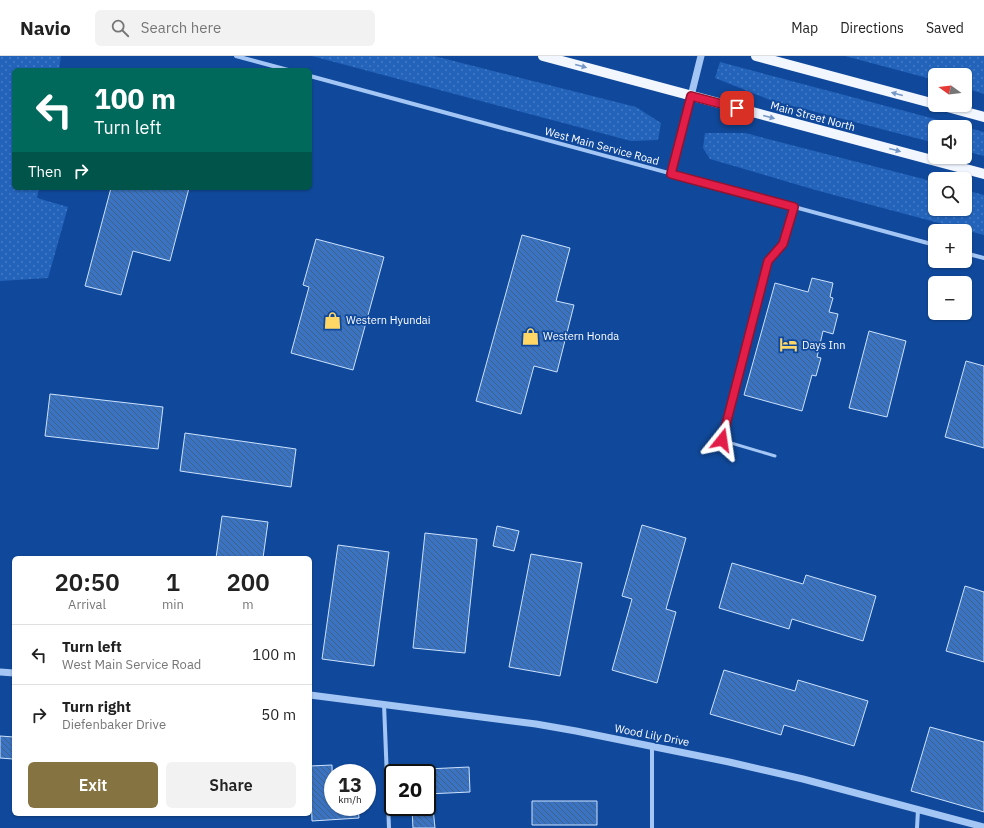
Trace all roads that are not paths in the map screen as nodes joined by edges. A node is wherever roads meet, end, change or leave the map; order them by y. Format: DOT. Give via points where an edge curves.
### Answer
graph roads {
  1 [pos="236,56"];
  2 [pos="543,56"];
  3 [pos="701,56"];
  4 [pos="756,56"];
  5 [pos="281,68"];
  6 [pos="312,77"];
  7 [pos="691,96"];
  8 [pos="928,102"];
  9 [pos="966,112"];
  10 [pos="984,117"];
  11 [pos="671,174"];
  12 [pos="984,174"];
  13 [pos="794,207"];
  14 [pos="928,243"];
  15 [pos="972,255"];
  16 [pos="984,258"];
  17 [pos="775,456"];
  18 [pos="0,672"];
  19 [pos="12,672"];
  20 [pos="312,695"];
  21 [pos="384,704"];
  22 [pos="652,747"];
  23 [pos="918,810"];
  24 [pos="984,827"];
  25 [pos="389,828"];
  26 [pos="652,828"];
  27 [pos="916,828"];
  1 -- 5 [label="street"];
  2 -- 7 [label="main road, Main Street North, one-way"];
  3 -- 7 [label="street"];
  8 -- 4 [label="main road, one-way"];
  6 -- 11 [label="street, West Main Service Road"];
  7 -- 11 [label="street"];
  7 -- 12 [label="main road, Main Street North, one-way"];
  9 -- 10 [label="main road"];
  11 -- 13 [label="street, West Main Service Road"];
  13 -- 14 [label="street, West Main Service Road"];
  13 -- 17 [label="lane" via="783,244 768,261 722,440"];
  15 -- 16 [label="street"];
  18 -- 19 [label="street"];
  20 -- 21 [label="street, Wood Lily Drive"];
  21 -- 22 [label="street, Wood Lily Drive" via="536,724"];
  21 -- 25 [label="street"];
  22 -- 23 [label="street, Wood Lily Drive" via="803,779"];
  22 -- 26 [label="street"];
  23 -- 24 [label="street, Wood Lily Drive"];
  23 -- 27 [label="street"];
}
